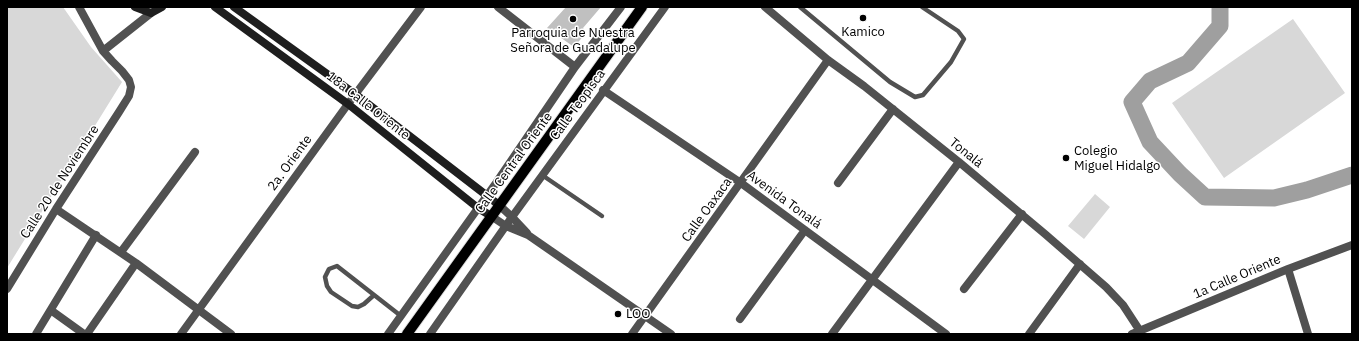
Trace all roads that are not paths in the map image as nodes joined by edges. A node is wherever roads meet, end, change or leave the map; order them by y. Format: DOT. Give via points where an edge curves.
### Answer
graph roads {
  1 [pos="79,7"];
  2 [pos="134,7"];
  3 [pos="162,7"];
  4 [pos="215,7"];
  5 [pos="234,7"];
  6 [pos="422,7"];
  7 [pos="498,7"];
  8 [pos="621,7"];
  9 [pos="642,7"];
  10 [pos="665,7"];
  11 [pos="765,7"];
  12 [pos="800,7"];
  13 [pos="922,7"];
  14 [pos="151,13"];
  15 [pos="103,51"];
  16 [pos="828,60"];
  17 [pos="575,67"];
  18 [pos="603,90"];
  19 [pos="355,94"];
  20 [pos="348,104"];
  21 [pos="893,109"];
  22 [pos="195,152"];
  23 [pos="959,162"];
  24 [pos="542,175"];
  25 [pos="741,183"];
  26 [pos="838,183"];
  27 [pos="487,196"];
  28 [pos="499,205"];
  29 [pos="478,208"];
  30 [pos="56,209"];
  31 [pos="1022,214"];
  32 [pos="491,216"];
  33 [pos="602,216"];
  34 [pos="512,217"];
  35 [pos="506,226"];
  36 [pos="805,230"];
  37 [pos="96,235"];
  38 [pos="528,235"];
  39 [pos="1352,245"];
  40 [pos="121,252"];
  41 [pos="136,263"];
  42 [pos="1080,264"];
  43 [pos="1288,269"];
  44 [pos="872,279"];
  45 [pos="7,288"];
  46 [pos="964,288"];
  47 [pos="374,294"];
  48 [pos="198,309"];
  49 [pos="52,310"];
  50 [pos="401,316"];
  51 [pos="645,316"];
  52 [pos="740,319"];
  53 [pos="934,331"];
  54 [pos="1136,332"];
  55 [pos="36,334"];
  56 [pos="86,334"];
  57 [pos="181,334"];
  58 [pos="231,334"];
  59 [pos="388,334"];
  60 [pos="407,334"];
  61 [pos="430,334"];
  62 [pos="632,334"];
  63 [pos="670,334"];
  64 [pos="832,334"];
  65 [pos="946,334"];
  66 [pos="1029,334"];
  67 [pos="1308,334"];
  1 -- 15 [label="street"];
  2 -- 14 [label="main road"];
  3 -- 14 [label="main road"];
  4 -- 20 [label="main road, 18a Calle Oriente"];
  5 -- 19 [label="main road, 18a Calle Oriente"];
  6 -- 19 [label="street, 2a. Oriente"];
  7 -- 17 [label="street"];
  8 -- 17 [label="street"];
  9 -- 28 [label="main road, Calle Central Oriente"];
  10 -- 18 [label="street, Calle Teopisca"];
  11 -- 16 [label="street, Tonalá"];
  12 -- 13 [label="lane" via="890,82 915,97 923,95 951,62 964,39 958,31"];
  14 -- 15 [label="street"];
  15 -- 30 [label="street, Calle 20 de Noviembre" via="129,80 129,96"];
  16 -- 21 [label="street, Tonalá"];
  16 -- 25 [label="street, Calle Oaxaca"];
  17 -- 27 [label="street"];
  18 -- 24 [label="street, Calle Teopisca"];
  18 -- 25 [label="street, Avenida Tonalá"];
  19 -- 20 [label="street, 2a. Oriente"];
  19 -- 27 [label="main road, 18a Calle Oriente"];
  20 -- 29 [label="main road, 18a Calle Oriente"];
  20 -- 48 [label="street, 2a. Oriente"];
  21 -- 23 [label="street, Tonalá"];
  21 -- 26 [label="street"];
  22 -- 40 [label="street"];
  23 -- 31 [label="street, Tonalá"];
  23 -- 44 [label="street"];
  24 -- 33 [label="lane"];
  24 -- 34 [label="street, Calle Teopisca"];
  25 -- 36 [label="street, Avenida Tonalá"];
  25 -- 51 [label="street, Calle Oaxaca"];
  27 -- 28 [label="main road, 18a Calle Oriente"];
  27 -- 29 [label="street"];
  28 -- 32 [label="main road, Calle Central Oriente"];
  28 -- 34 [label="street, 18a Calle Oriente"];
  29 -- 32 [label="main road, 18a Calle Oriente"];
  29 -- 50 [label="street"];
  30 -- 37 [label="street"];
  30 -- 45 [label="street, Calle 20 de Noviembre"];
  31 -- 42 [label="street, Tonalá"];
  31 -- 46 [label="street"];
  32 -- 35 [label="street, 18a Calle Oriente"];
  32 -- 60 [label="main road, Calle Central Oriente"];
  34 -- 35 [label="street, Calle Teopisca"];
  34 -- 38 [label="street, 18a Calle Oriente"];
  35 -- 38 [label="street, 18a Calle Oriente"];
  35 -- 61 [label="street, Calle Teopisca"];
  36 -- 44 [label="street, Avenida Tonalá"];
  36 -- 52 [label="street"];
  37 -- 40 [label="street"];
  37 -- 49 [label="street"];
  38 -- 51 [label="street"];
  39 -- 43 [label="street, 1a Calle Oriente"];
  40 -- 41 [label="street"];
  41 -- 48 [label="street"];
  41 -- 56 [label="street"];
  42 -- 54 [label="street, Tonalá" via="1123,305"];
  42 -- 66 [label="street"];
  43 -- 54 [label="street, 1a Calle Oriente"];
  43 -- 67 [label="street"];
  44 -- 53 [label="street, Avenida Tonalá"];
  44 -- 64 [label="street"];
  47 -- 47 [label="lane" via="337,266 333,266 325,277 332,292 352,306 364,304"];
  47 -- 50 [label="lane"];
  48 -- 57 [label="street, 2a. Oriente"];
  48 -- 58 [label="street"];
  49 -- 55 [label="street"];
  49 -- 56 [label="street"];
  50 -- 59 [label="street"];
  51 -- 62 [label="street, Calle Oaxaca"];
  51 -- 63 [label="street"];
  53 -- 65 [label="street, Avenida Tonalá"];
}
